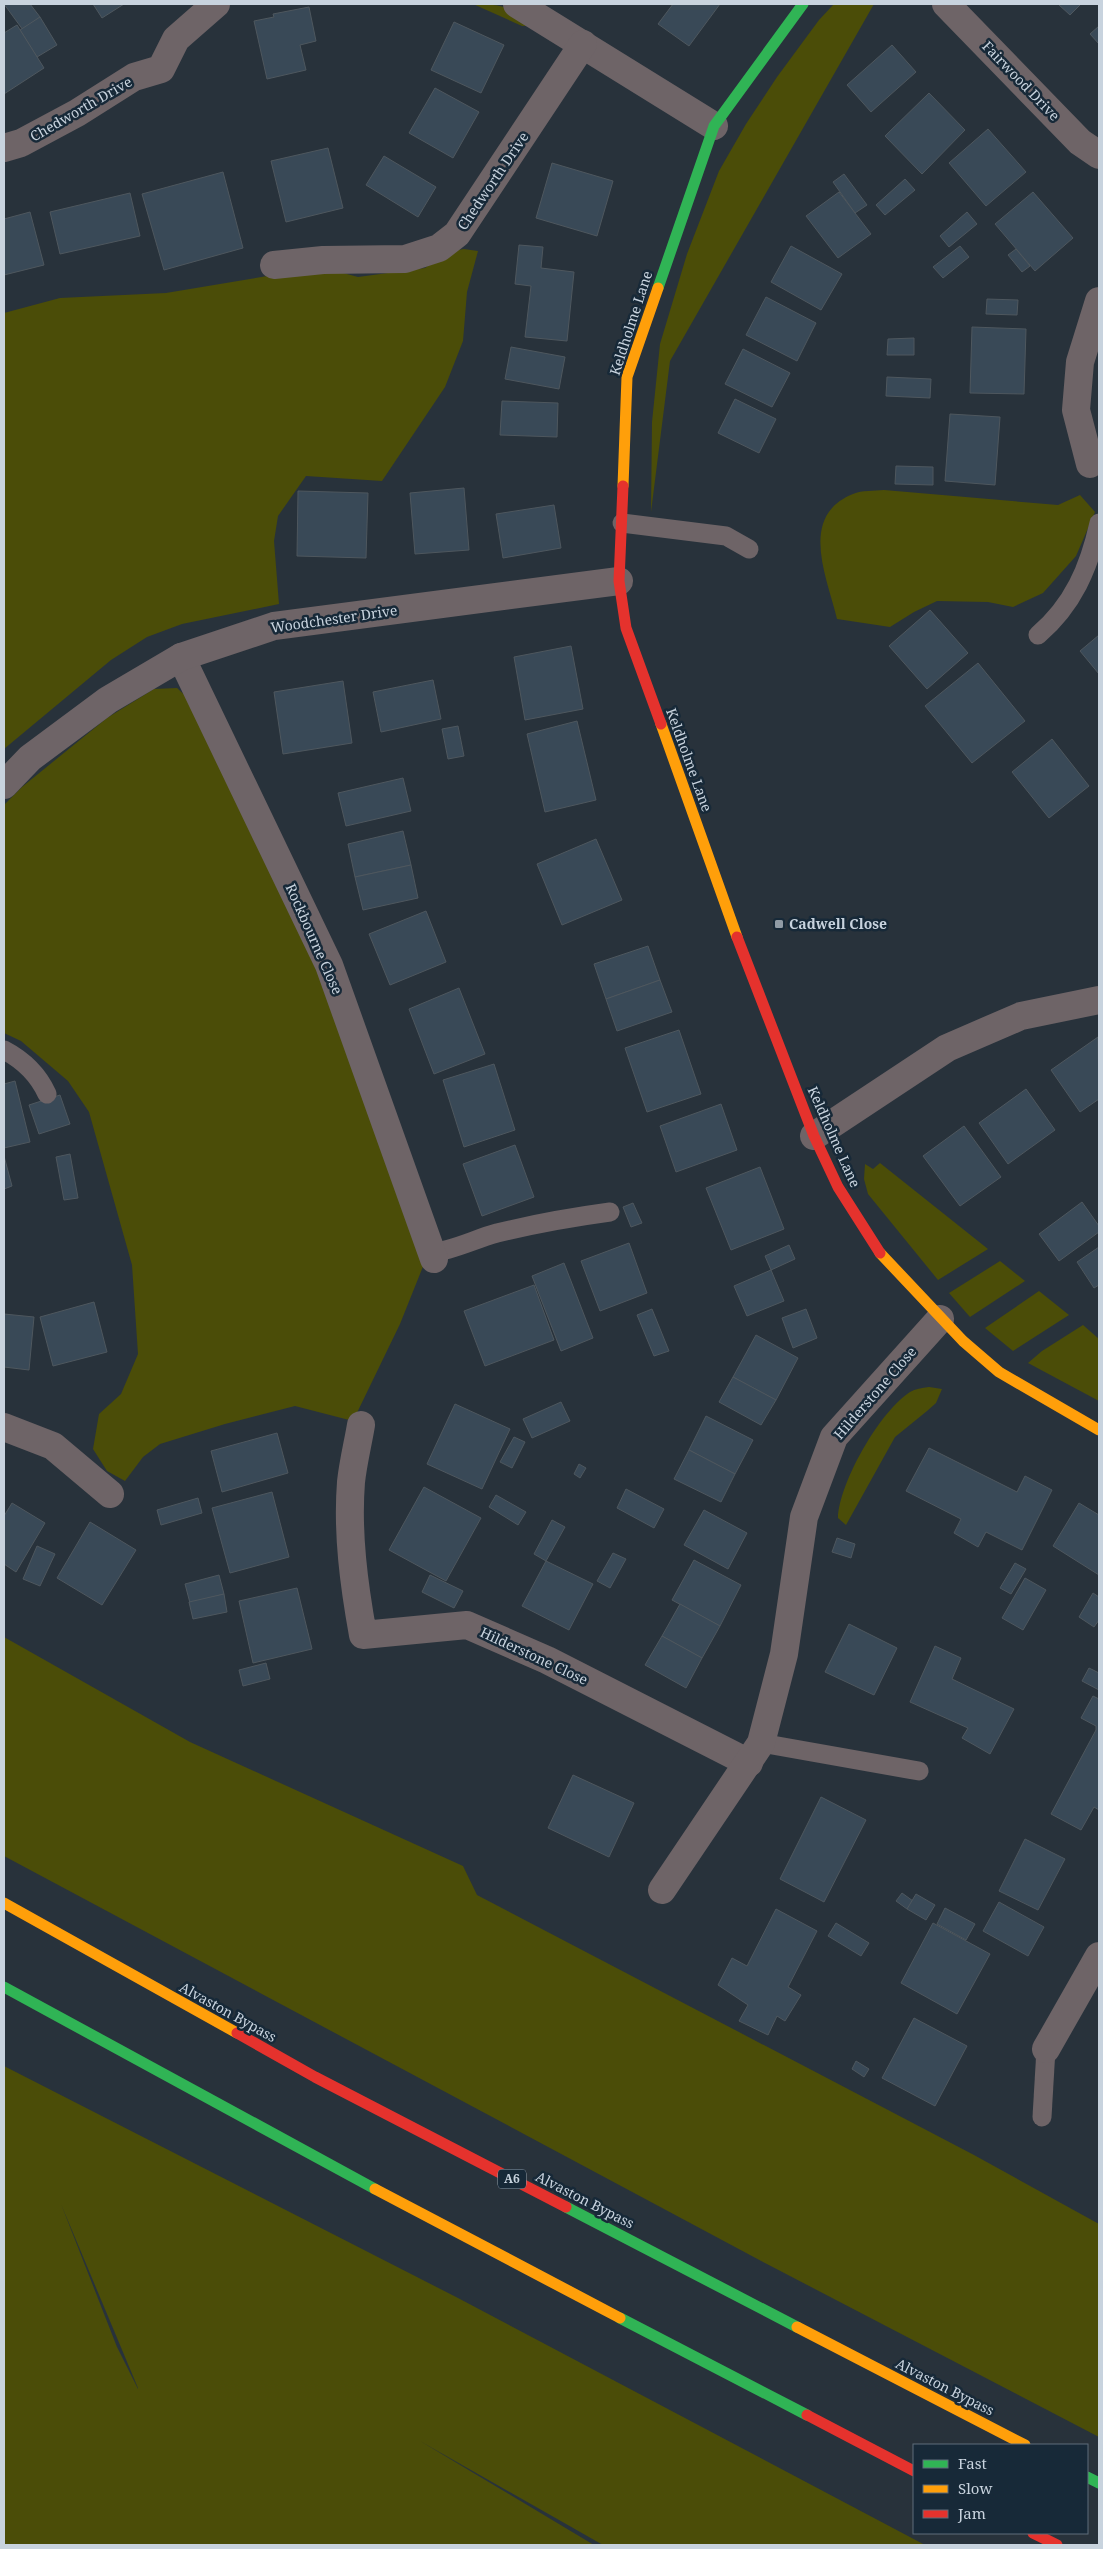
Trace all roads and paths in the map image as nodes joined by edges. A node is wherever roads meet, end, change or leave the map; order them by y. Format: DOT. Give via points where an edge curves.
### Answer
graph roads {
  1 [pos="216,4"];
  2 [pos="517,4"];
  3 [pos="803,4"];
  4 [pos="946,4"];
  5 [pos="584,44"];
  6 [pos="714,126"];
  7 [pos="4,148"];
  8 [pos="1099,155"];
  9 [pos="274,265"];
  10 [pos="1099,301"];
  11 [pos="1095,469"];
  12 [pos="622,523"];
  13 [pos="1099,523"];
  14 [pos="748,549"];
  15 [pos="619,581"];
  16 [pos="1038,635"];
  17 [pos="181,657"];
  18 [pos="4,785"];
  19 [pos="1099,1000"];
  20 [pos="4,1050"];
  21 [pos="47,1094"];
  22 [pos="814,1136"];
  23 [pos="610,1212"];
  24 [pos="433,1256"];
  25 [pos="940,1319"];
  26 [pos="361,1425"];
  27 [pos="4,1427"];
  28 [pos="1099,1430"];
  29 [pos="110,1494"];
  30 [pos="755,1753"];
  31 [pos="919,1771"];
  32 [pos="662,1890"];
  33 [pos="4,1903"];
  34 [pos="1099,1956"];
  35 [pos="4,1987"];
  36 [pos="1046,2049"];
  37 [pos="1042,2117"];
  38 [pos="1023,2444"];
  39 [pos="913,2470"];
  40 [pos="1088,2478"];
  41 [pos="1099,2484"];
  42 [pos="1035,2534"];
  43 [pos="1057,2545"];
  1 -- 7 [label="street, Chedworth Drive" via="176,39 161,69 134,77 77,113 22,143"];
  2 -- 5 [label="street"];
  3 -- 6 [label="main road, Keldholme Lane"];
  4 -- 8 [label="street, Fairwood Drive" via="1080,142"];
  5 -- 6 [label="street"];
  5 -- 9 [label="street, Chedworth Drive" via="457,234 439,248 405,260 323,260"];
  6 -- 12 [label="main road, Keldholme Lane" via="627,378"];
  10 -- 11 [label="street" via="1080,362 1076,410"];
  12 -- 14 [label="lane" via="726,536"];
  12 -- 15 [label="main road, Keldholme Lane"];
  13 -- 16 [label="lane" via="1092,555 1078,586 1057,619"];
  15 -- 17 [label="street, Woodchester Drive" via="274,626"];
  15 -- 22 [label="main road, Keldholme Lane" via="629,637 736,934"];
  17 -- 18 [label="street, Woodchester Drive" via="108,700 30,758"];
  17 -- 24 [label="street, Rockbourne Close" via="329,965"];
  19 -- 22 [label="street" via="1021,1016 947,1048"];
  20 -- 21 [label="lane" via="40,1078"];
  22 -- 25 [label="main road, Keldholme Lane" via="838,1187 885,1260"];
  23 -- 24 [label="lane" via="496,1233"];
  25 -- 28 [label="main road, Keldholme Lane" via="999,1372"];
  25 -- 30 [label="street, Hilderstone Close" via="834,1437 804,1517 784,1654"];
  26 -- 30 [label="street, Hilderstone Close" via="352,1481 351,1531 354,1586 363,1635 467,1626"];
  27 -- 29 [label="street" via="53,1446"];
  30 -- 31 [label="lane"];
  30 -- 32 [label="street, Hilderstone Close"];
  33 -- 38 [label="main road, Alvaston Bypass / A6" via="315,2077"];
  34 -- 36 [label="street"];
  35 -- 39 [label="main road" via="302,2152"];
  36 -- 37 [label="lane"];
  40 -- 41 [label="main road"];
  42 -- 43 [label="main road"];
}
